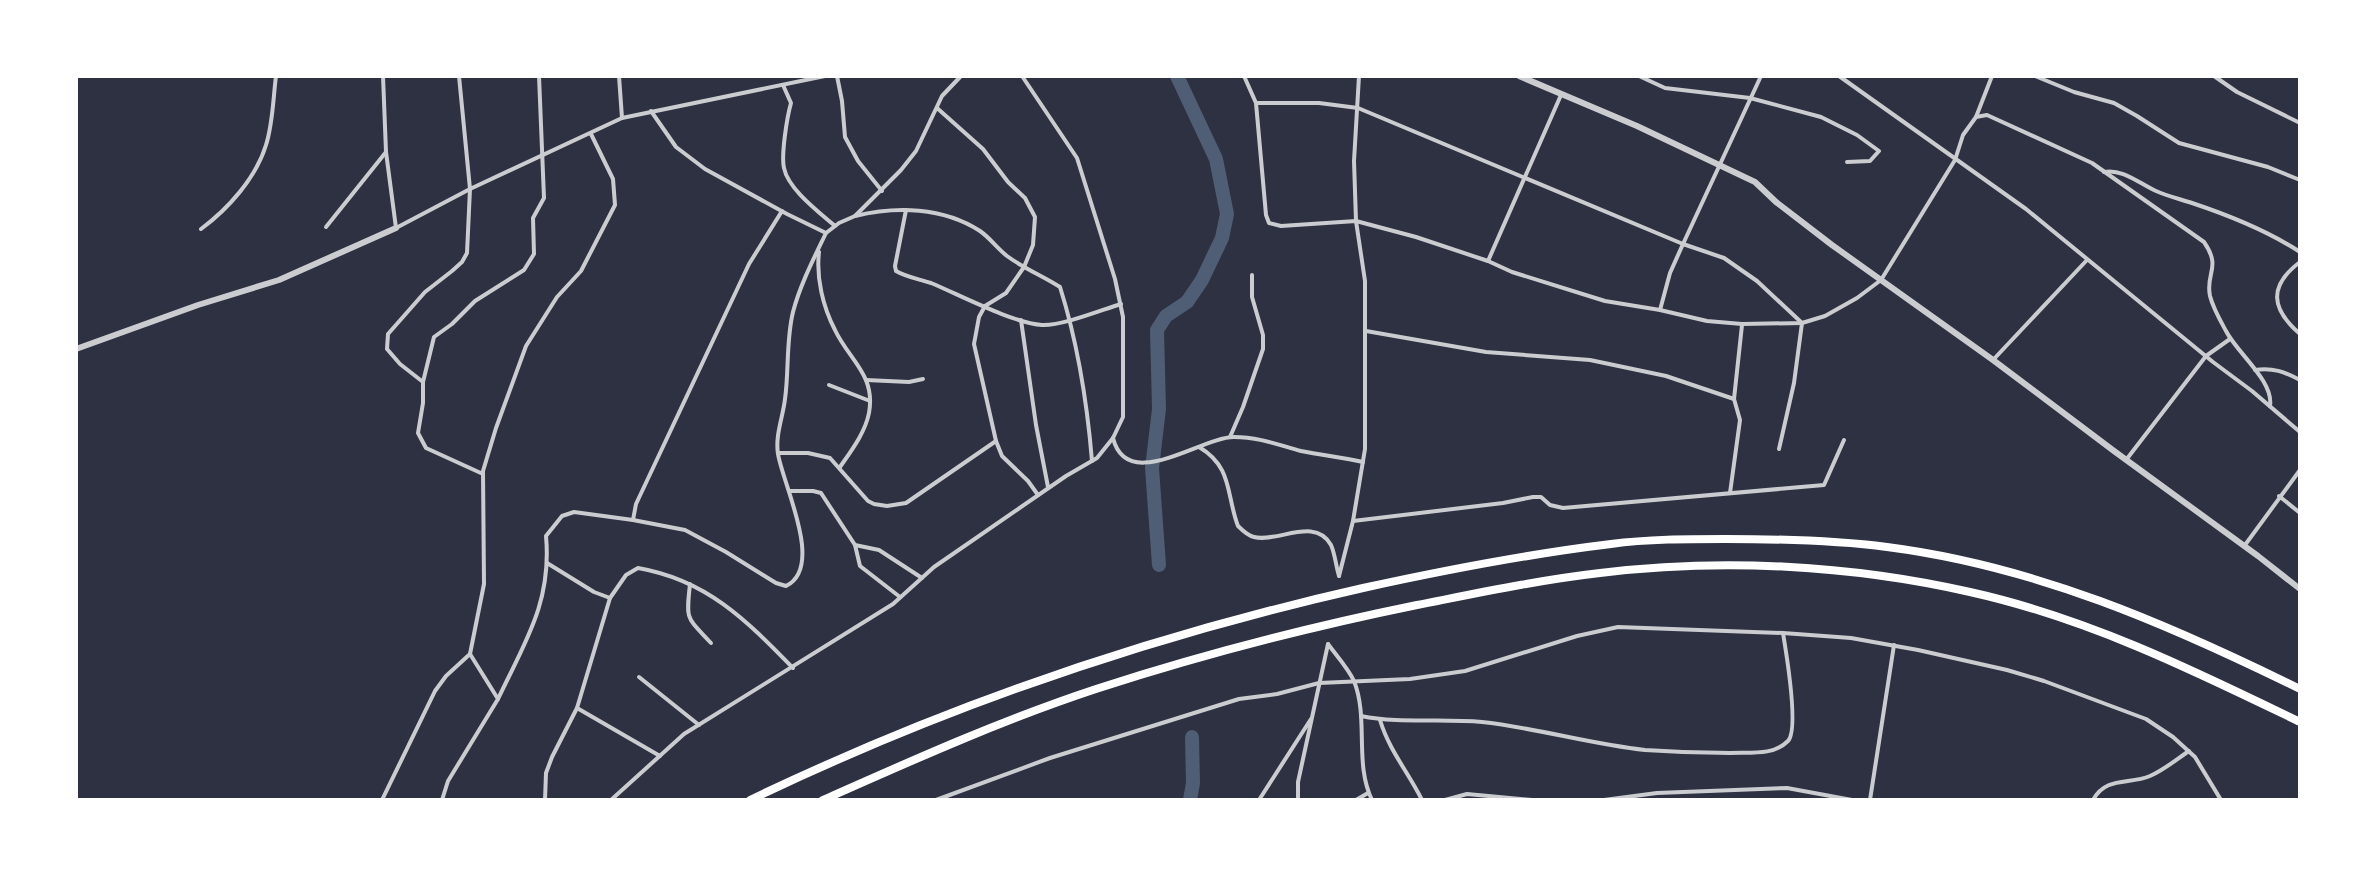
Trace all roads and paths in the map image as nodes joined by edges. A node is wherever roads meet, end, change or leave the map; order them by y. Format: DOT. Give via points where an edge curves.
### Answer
graph roads {
  1 [pos="276,76"];
  2 [pos="383,76"];
  3 [pos="459,76"];
  4 [pos="539,76"];
  5 [pos="619,76"];
  6 [pos="825,76"];
  7 [pos="837,76"];
  8 [pos="961,76"];
  9 [pos="1022,76"];
  10 [pos="1244,76"];
  11 [pos="1359,76"];
  12 [pos="1519,76"];
  13 [pos="1639,76"];
  14 [pos="1761,76"];
  15 [pos="1839,76"];
  16 [pos="1992,76"];
  17 [pos="2035,76"];
  18 [pos="2214,76"];
  19 [pos="783,85"];
  20 [pos="1561,95"];
  21 [pos="1750,98"];
  22 [pos="1256,103"];
  23 [pos="937,108"];
  24 [pos="1358,108"];
  25 [pos="651,111"];
  26 [pos="1976,117"];
  27 [pos="622,118"];
  28 [pos="2300,123"];
  29 [pos="591,134"];
  30 [pos="386,152"];
  31 [pos="543,156"];
  32 [pos="1955,160"];
  33 [pos="1847,162"];
  34 [pos="1719,163"];
  35 [pos="2104,172"];
  36 [pos="1523,177"];
  37 [pos="2300,180"];
  38 [pos="470,189"];
  39 [pos="882,191"];
  40 [pos="906,210"];
  41 [pos="782,211"];
  42 [pos="855,216"];
  43 [pos="1356,221"];
  44 [pos="835,226"];
  45 [pos="326,227"];
  46 [pos="396,228"];
  47 [pos="201,229"];
  48 [pos="826,233"];
  49 [pos="1683,244"];
  50 [pos="820,246"];
  51 [pos="2300,252"];
  52 [pos="2087,260"];
  53 [pos="1488,261"];
  54 [pos="2300,262"];
  55 [pos="1024,267"];
  56 [pos="1252,275"];
  57 [pos="1881,280"];
  58 [pos="1121,304"];
  59 [pos="985,306"];
  60 [pos="1660,310"];
  61 [pos="1070,319"];
  62 [pos="1021,320"];
  63 [pos="1802,323"];
  64 [pos="1742,324"];
  65 [pos="1366,331"];
  66 [pos="2300,334"];
  67 [pos="2230,339"];
  68 [pos="76,349"];
  69 [pos="2206,356"];
  70 [pos="1993,360"];
  71 [pos="2255,370"];
  72 [pos="923,379"];
  73 [pos="866,380"];
  74 [pos="2300,380"];
  75 [pos="423,382"];
  76 [pos="829,385"];
  77 [pos="1734,399"];
  78 [pos="870,401"];
  79 [pos="2270,406"];
  80 [pos="2300,432"];
  81 [pos="1230,437"];
  82 [pos="1113,438"];
  83 [pos="1844,440"];
  84 [pos="996,441"];
  85 [pos="1199,447"];
  86 [pos="1779,449"];
  87 [pos="778,453"];
  88 [pos="2126,460"];
  89 [pos="1092,461"];
  90 [pos="1364,462"];
  91 [pos="840,468"];
  92 [pos="2300,470"];
  93 [pos="483,474"];
  94 [pos="1048,488"];
  95 [pos="790,491"];
  96 [pos="1730,493"];
  97 [pos="1038,495"];
  98 [pos="2279,496"];
  99 [pos="2300,513"];
  100 [pos="633,520"];
  101 [pos="1353,521"];
  102 [pos="855,545"];
  103 [pos="2245,546"];
  104 [pos="547,563"];
  105 [pos="922,578"];
  106 [pos="690,584"];
  107 [pos="2300,589"];
  108 [pos="900,597"];
  109 [pos="610,598"];
  110 [pos="1783,633"];
  111 [pos="711,643"];
  112 [pos="1894,645"];
  113 [pos="470,654"];
  114 [pos="793,668"];
  115 [pos="639,677"];
  116 [pos="1354,680"];
  117 [pos="1319,683"];
  118 [pos="2300,689"];
  119 [pos="498,699"];
  120 [pos="577,708"];
  121 [pos="1361,716"];
  122 [pos="1312,717"];
  123 [pos="1380,720"];
  124 [pos="2300,722"];
  125 [pos="699,725"];
  126 [pos="2189,751"];
  127 [pos="660,756"];
  128 [pos="1809,792"];
  129 [pos="1368,793"];
  130 [pos="382,800"];
  131 [pos="442,800"];
  132 [pos="545,800"];
  133 [pos="611,800"];
  134 [pos="750,800"];
  135 [pos="823,800"];
  136 [pos="936,800"];
  137 [pos="1259,800"];
  138 [pos="1298,800"];
  139 [pos="1356,800"];
  140 [pos="1372,800"];
  141 [pos="1422,800"];
  142 [pos="1445,800"];
  143 [pos="1525,800"];
  144 [pos="1532,800"];
  145 [pos="1604,800"];
  146 [pos="1809,800"];
  147 [pos="1852,800"];
  148 [pos="1870,800"];
  149 [pos="2093,800"];
  150 [pos="2221,800"];
  1 -- 47 [label="street" via="265,148 242,189"];
  2 -- 30 [label="street"];
  3 -- 38 [label="street"];
  4 -- 31 [label="street"];
  5 -- 27 [label="street"];
  6 -- 19 [label="street"];
  7 -- 39 [label="street" via="845,137"];
  8 -- 23 [label="street"];
  9 -- 58 [label="street" via="1077,158"];
  10 -- 22 [label="street"];
  11 -- 24 [label="street"];
  12 -- 20 [label="street"];
  13 -- 21 [label="street" via="1665,88"];
  14 -- 21 [label="street"];
  15 -- 32 [label="street"];
  16 -- 26 [label="street"];
  17 -- 37 [label="street" via="2114,103 2179,143"];
  18 -- 28 [label="street"];
  19 -- 25 [label="street"];
  19 -- 44 [label="street" via="791,103 784,168 793,186"];
  20 -- 34 [label="street"];
  20 -- 36 [label="street"];
  21 -- 33 [label="street" via="1821,117 1879,151 1870,161"];
  21 -- 34 [label="street"];
  22 -- 24 [label="street"];
  22 -- 43 [label="street" via="1269,223"];
  23 -- 39 [label="street" via="916,151"];
  23 -- 55 [label="street" via="983,149 1025,198 1035,217 1035,232"];
  24 -- 36 [label="street"];
  24 -- 43 [label="street"];
  25 -- 27 [label="street"];
  25 -- 41 [label="street" via="676,147"];
  26 -- 32 [label="street"];
  26 -- 35 [label="street" via="2004,121"];
  27 -- 29 [label="street"];
  29 -- 31 [label="street"];
  29 -- 93 [label="street" via="613,179 615,205 581,271 526,346"];
  30 -- 45 [label="street"];
  30 -- 46 [label="street"];
  31 -- 38 [label="street"];
  31 -- 75 [label="street" via="544,198 533,218 534,254 524,270 475,301 434,337"];
  32 -- 52 [label="street"];
  32 -- 57 [label="street"];
  34 -- 49 [label="street"];
  34 -- 57 [label="street" via="1755,182"];
  35 -- 51 [label="street" via="2122,173 2157,192 2277,237"];
  35 -- 67 [label="street" via="2204,242 2213,259 2209,294"];
  36 -- 49 [label="street"];
  36 -- 53 [label="street"];
  38 -- 46 [label="street"];
  38 -- 75 [label="street" via="462,262 425,292 388,334 387,349"];
  39 -- 42 [label="street"];
  40 -- 42 [label="street"];
  40 -- 55 [label="street" via="965,222"];
  40 -- 59 [label="street" via="896,271"];
  41 -- 48 [label="street"];
  41 -- 100 [label="street" via="749,264"];
  42 -- 44 [label="street"];
  43 -- 53 [label="street"];
  43 -- 65 [label="street"];
  44 -- 48 [label="street"];
  46 -- 68 [label="street" via="279,280"];
  48 -- 50 [label="street"];
  49 -- 60 [label="street"];
  49 -- 63 [label="street" via="1724,258"];
  50 -- 73 [label="street" via="817,272 831,320"];
  50 -- 87 [label="street" via="792,314"];
  52 -- 69 [label="street"];
  52 -- 70 [label="street"];
  53 -- 60 [label="street" via="1605,301"];
  54 -- 66 [label="street" via="2279,283 2276,298 2287,323"];
  55 -- 59 [label="street" via="1006,293"];
  55 -- 61 [label="street" via="1060,287"];
  56 -- 81 [label="street" via="1263,349"];
  57 -- 63 [label="street" via="1825,316"];
  57 -- 70 [label="street"];
  58 -- 61 [label="street"];
  58 -- 82 [label="street" via="1123,417"];
  59 -- 62 [label="street"];
  59 -- 84 [label="street" via="974,344"];
  60 -- 64 [label="street"];
  61 -- 62 [label="street" via="1044,325"];
  61 -- 89 [label="street"];
  62 -- 94 [label="street"];
  63 -- 64 [label="street"];
  63 -- 86 [label="street"];
  64 -- 77 [label="street"];
  65 -- 77 [label="street" via="1486,352 1590,360 1666,376"];
  65 -- 90 [label="street"];
  67 -- 69 [label="street"];
  67 -- 71 [label="street"];
  69 -- 79 [label="street"];
  69 -- 88 [label="street"];
  70 -- 88 [label="street"];
  71 -- 74 [label="street" via="2273,369"];
  71 -- 79 [label="street"];
  72 -- 73 [label="street"];
  73 -- 78 [label="street"];
  75 -- 93 [label="street" via="418,433 426,448"];
  76 -- 78 [label="street"];
  77 -- 96 [label="street" via="1740,420"];
  78 -- 91 [label="street" via="860,438"];
  79 -- 80 [label="street"];
  81 -- 85 [label="street"];
  81 -- 90 [label="street"];
  82 -- 85 [label="street" via="1120,456 1142,462"];
  82 -- 89 [label="street"];
  83 -- 96 [label="street" via="1824,485"];
  84 -- 91 [label="street" via="906,503 868,501"];
  84 -- 97 [label="street" via="1002,456"];
  85 -- 101 [label="street" via="1222,468 1238,526 1254,537 1298,531 1323,536 1339,576"];
  87 -- 91 [label="street" via="830,458"];
  87 -- 95 [label="street"];
  88 -- 103 [label="street"];
  89 -- 94 [label="street"];
  90 -- 101 [label="street"];
  92 -- 98 [label="street"];
  93 -- 113 [label="street" via="484,584"];
  94 -- 97 [label="street"];
  95 -- 100 [label="street" via="804,556 800,572 786,586 685,530"];
  95 -- 102 [label="street" via="821,493"];
  96 -- 101 [label="street" via="1563,508 1533,497"];
  97 -- 105 [label="street"];
  98 -- 99 [label="street"];
  98 -- 103 [label="street"];
  100 -- 104 [label="street" via="574,512 562,516 546,536"];
  102 -- 105 [label="street" via="879,550"];
  102 -- 108 [label="street" via="860,566"];
  103 -- 107 [label="street"];
  104 -- 109 [label="street"];
  104 -- 119 [label="street" via="539,613"];
  105 -- 108 [label="street"];
  106 -- 109 [label="street" via="638,568"];
  106 -- 111 [label="street" via="689,619"];
  106 -- 114 [label="street" via="725,605"];
  108 -- 114 [label="street"];
  109 -- 120 [label="street"];
  110 -- 112 [label="street"];
  110 -- 116 [label="street" via="1618,627 1465,671"];
  110 -- 123 [label="street" via="1793,729 1775,750 1644,750 1484,722"];
  112 -- 126 [label="street" via="2007,670 2115,706 2146,719"];
  112 -- 148 [label="street"];
  113 -- 119 [label="street"];
  113 -- 130 [label="street" via="435,691"];
  114 -- 125 [label="street"];
  115 -- 125 [label="street"];
  116 -- 117 [label="street"];
  116 -- 117 [label="street" via="1328,644"];
  116 -- 121 [label="street"];
  117 -- 122 [label="street"];
  117 -- 136 [label="street" via="1239,699"];
  118 -- 134 [label="highway" via="2097,598 1959,561 1826,541 1613,543 1442,570 1293,604 1092,660 925,722"];
  119 -- 131 [label="street"];
  120 -- 127 [label="street"];
  120 -- 132 [label="street" via="546,773"];
  121 -- 123 [label="street"];
  121 -- 129 [label="street"];
  122 -- 137 [label="street"];
  122 -- 138 [label="street"];
  123 -- 141 [label="street" via="1391,750"];
  124 -- 135 [label="highway" via="2114,636 1970,592 1825,570 1675,568 1603,572 1454,598 1199,659 1020,717"];
  125 -- 127 [label="street"];
  126 -- 149 [label="street" via="2146,778 2099,789"];
  126 -- 150 [label="street"];
  127 -- 133 [label="street"];
  128 -- 145 [label="street" via="1730,789"];
  128 -- 146 [label="street"];
  128 -- 147 [label="street"];
  129 -- 139 [label="street"];
  129 -- 140 [label="street"];
  142 -- 143 [label="street" via="1467,794"];
  143 -- 144 [label="street"];
}
